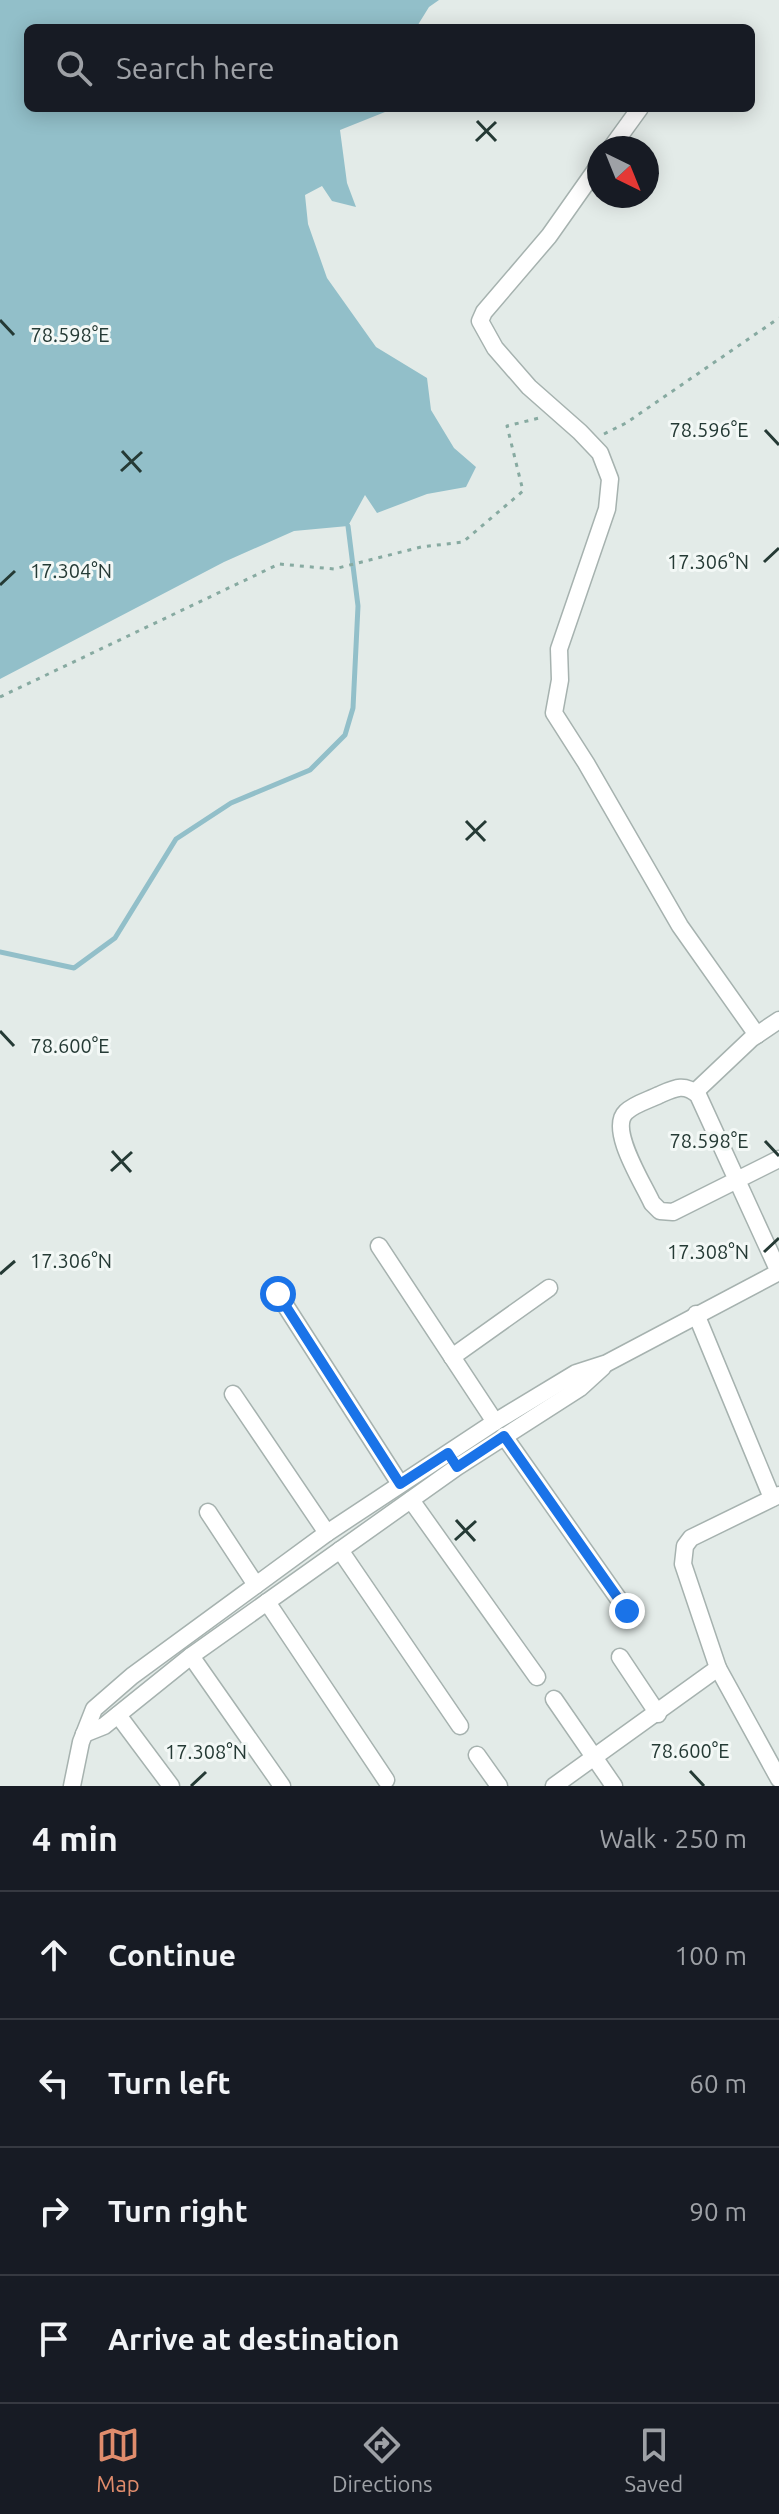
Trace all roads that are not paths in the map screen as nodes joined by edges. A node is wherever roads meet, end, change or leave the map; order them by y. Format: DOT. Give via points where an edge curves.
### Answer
graph roads {
  1 [pos="637,112"];
  2 [pos="620,136"];
  3 [pos="587,182"];
  4 [pos="779,1020"];
  5 [pos="757,1035"];
  6 [pos="695,1092"];
  7 [pos="779,1159"];
  8 [pos="737,1180"];
  9 [pos="379,1246"];
  10 [pos="779,1272"];
  11 [pos="549,1288"];
  12 [pos="278,1294"];
  13 [pos="696,1314"];
  14 [pos="452,1357"];
  15 [pos="233,1394"];
  16 [pos="500,1429"];
  17 [pos="452,1460"];
  18 [pos="400,1484"];
  19 [pos="776,1496"];
  20 [pos="411,1500"];
  21 [pos="208,1512"];
  22 [pos="327,1533"];
  23 [pos="340,1550"];
  24 [pos="289,1561"];
  25 [pos="301,1578"];
  26 [pos="256,1585"];
  27 [pos="267,1602"];
  28 [pos="627,1611"];
  29 [pos="191,1656"];
  30 [pos="620,1657"];
  31 [pos="718,1668"];
  32 [pos="142,1669"];
  33 [pos="537,1677"];
  34 [pos="156,1686"];
  35 [pos="554,1699"];
  36 [pos="658,1714"];
  37 [pos="118,1715"];
  38 [pos="460,1726"];
  39 [pos="84,1734"];
  40 [pos="477,1755"];
  41 [pos="594,1757"];
  42 [pos="779,1779"];
  43 [pos="386,1780"];
  44 [pos="72,1786"];
  45 [pos="171,1786"];
  46 [pos="282,1786"];
  47 [pos="499,1786"];
  48 [pos="554,1786"];
  49 [pos="614,1786"];
  1 -- 2 [label="street"];
  3 -- 5 [label="street" via="480,321 495,348 529,387 600,453 610,479 607,509 559,649 554,713 680,926"];
  4 -- 5 [label="street"];
  5 -- 6 [label="street"];
  6 -- 8 [label="street"];
  6 -- 8 [label="street" via="678,1087 627,1111 621,1119 619,1133 645,1189 660,1211 673,1212"];
  7 -- 8 [label="street"];
  8 -- 10 [label="street"];
  9 -- 14 [label="street"];
  10 -- 13 [label="street"];
  11 -- 14 [label="street"];
  12 -- 18 [label="street"];
  13 -- 16 [label="street" via="607,1363 580,1388"];
  13 -- 19 [label="street"];
  14 -- 16 [label="street"];
  15 -- 22 [label="street"];
  16 -- 17 [label="street"];
  16 -- 28 [label="street"];
  17 -- 18 [label="street"];
  17 -- 20 [label="street"];
  18 -- 22 [label="street"];
  19 -- 31 [label="street" via="691,1538 685,1546 683,1564"];
  20 -- 23 [label="street"];
  20 -- 33 [label="street"];
  21 -- 26 [label="street"];
  22 -- 24 [label="street"];
  23 -- 25 [label="street"];
  23 -- 38 [label="street"];
  24 -- 25 [label="street"];
  24 -- 26 [label="street"];
  25 -- 27 [label="street"];
  26 -- 32 [label="street"];
  27 -- 29 [label="street"];
  27 -- 43 [label="street"];
  29 -- 34 [label="street"];
  29 -- 46 [label="street"];
  30 -- 36 [label="street"];
  31 -- 36 [label="street"];
  31 -- 42 [label="street"];
  32 -- 34 [label="street"];
  32 -- 39 [label="street" via="94,1709"];
  34 -- 37 [label="street"];
  35 -- 41 [label="street"];
  36 -- 41 [label="street"];
  37 -- 39 [label="street"];
  37 -- 45 [label="street"];
  39 -- 44 [label="street"];
  40 -- 47 [label="street"];
  41 -- 48 [label="street"];
  41 -- 49 [label="street"];
}
